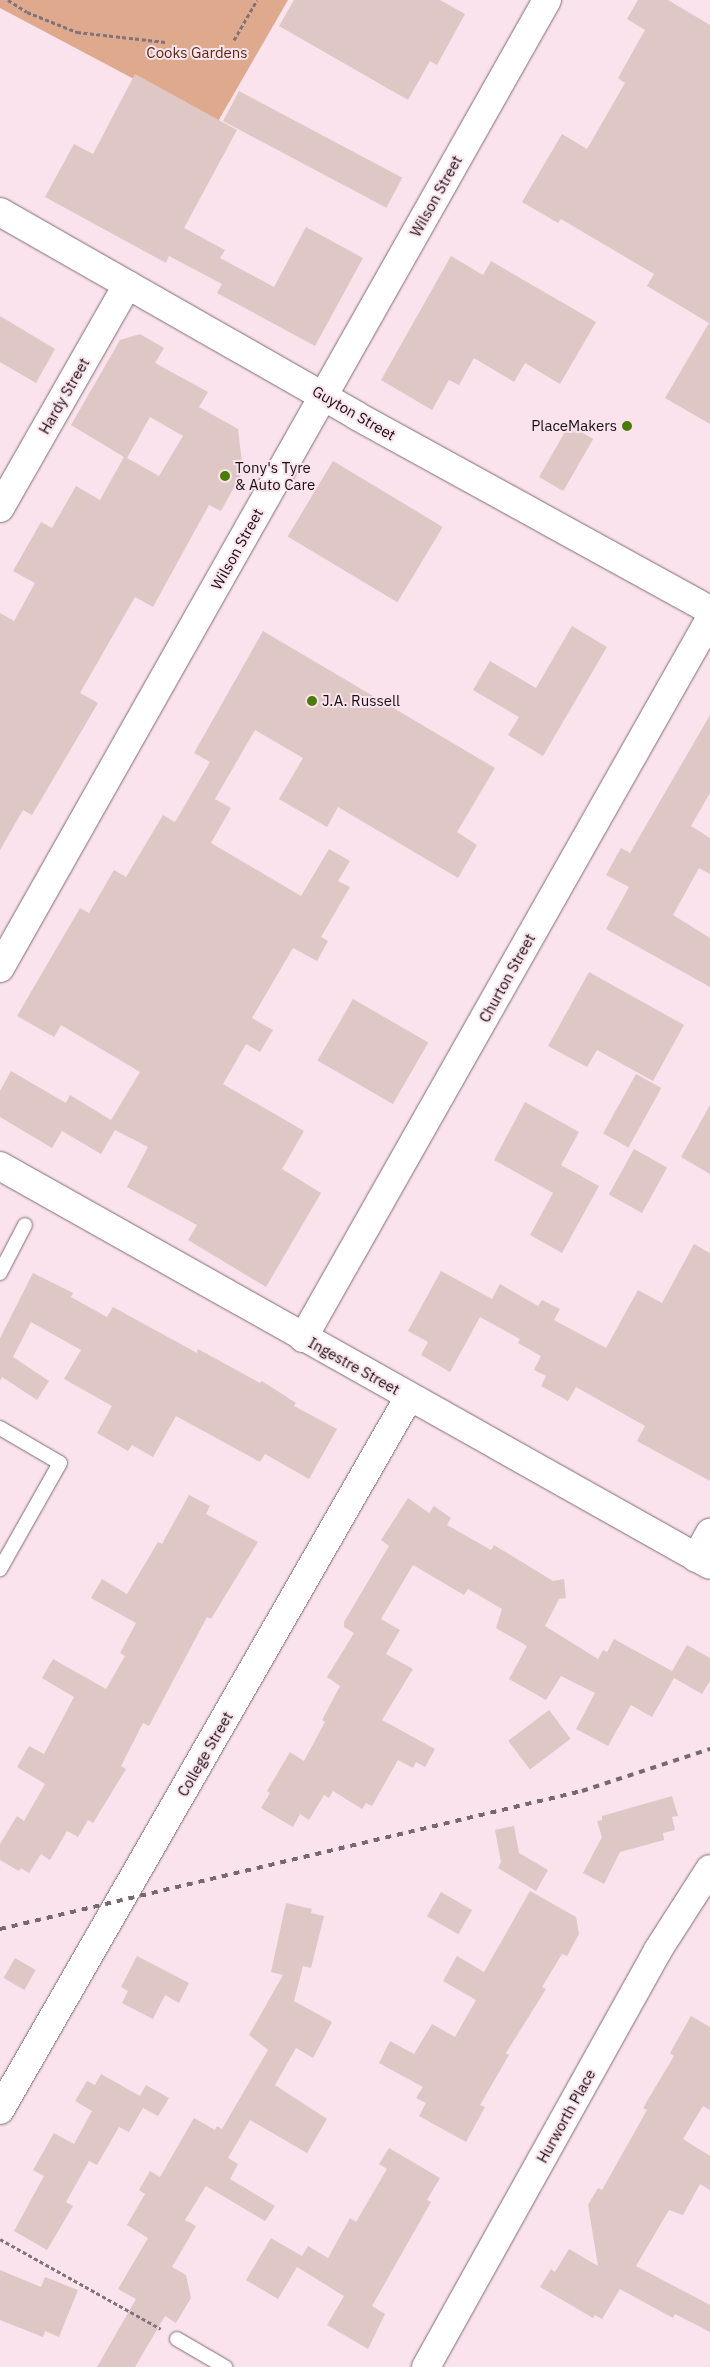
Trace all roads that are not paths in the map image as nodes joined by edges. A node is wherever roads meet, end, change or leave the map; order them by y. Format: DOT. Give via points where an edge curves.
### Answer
graph roads {
  1 [pos="547,0"];
  2 [pos="0,212"];
  3 [pos="127,285"];
  4 [pos="324,396"];
  5 [pos="0,508"];
  6 [pos="710,610"];
  7 [pos="710,619"];
  8 [pos="0,968"];
  9 [pos="0,1166"];
  10 [pos="26,1225"];
  11 [pos="2,1264"];
  12 [pos="303,1338"];
  13 [pos="409,1397"];
  14 [pos="0,1428"];
  15 [pos="710,1533"];
  16 [pos="703,1562"];
  17 [pos="0,1569"];
  18 [pos="710,1869"];
  19 [pos="0,2110"];
  20 [pos="177,2339"];
  21 [pos="225,2367"];
  22 [pos="426,2367"];
  1 -- 4 [label="street, Wilson Street"];
  2 -- 3 [label="street, Guyton Street"];
  3 -- 4 [label="street, Guyton Street"];
  3 -- 5 [label="street, Hardy Street"];
  4 -- 6 [label="street, Guyton Street"];
  4 -- 8 [label="street, Wilson Street"];
  7 -- 12 [label="street, Churton Street"];
  9 -- 12 [label="street, Ingestre Street"];
  10 -- 11 [label="lane"];
  12 -- 13 [label="street, Ingestre Street"];
  13 -- 16 [label="street, Ingestre Street"];
  13 -- 19 [label="street, College Street"];
  14 -- 17 [label="lane" via="60,1463"];
  15 -- 16 [label="street"];
  18 -- 22 [label="street, Hurworth Place" via="658,1950"];
  20 -- 21 [label="lane"];
}
